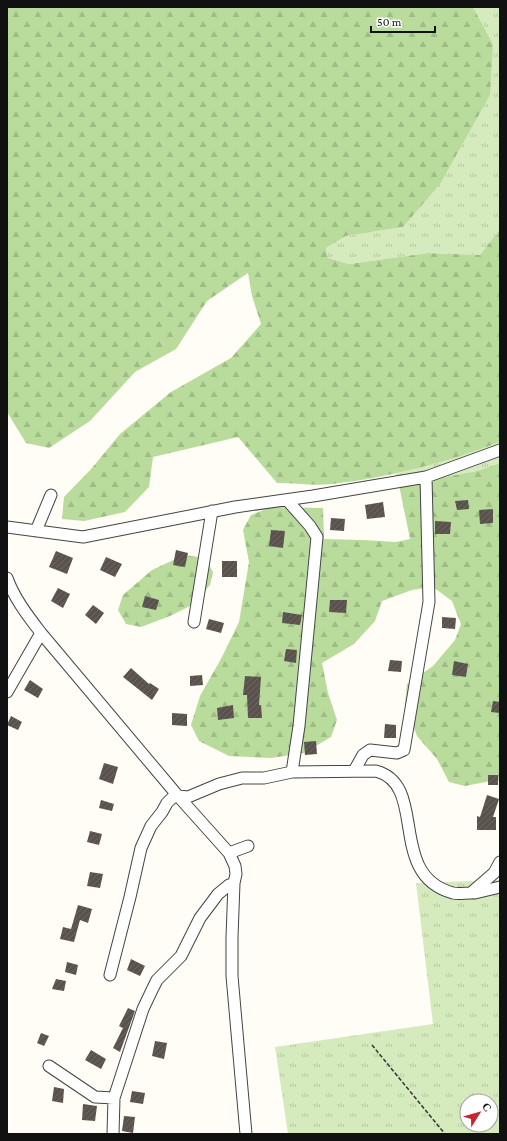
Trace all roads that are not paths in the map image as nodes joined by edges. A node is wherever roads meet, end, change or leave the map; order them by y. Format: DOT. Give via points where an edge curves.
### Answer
graph roads {
  1 [pos="500,450"];
  2 [pos="426,477"];
  3 [pos="51,495"];
  4 [pos="287,500"];
  5 [pos="212,512"];
  6 [pos="7,527"];
  7 [pos="36,531"];
  8 [pos="7,578"];
  9 [pos="194,622"];
  10 [pos="41,633"];
  11 [pos="7,692"];
  12 [pos="354,771"];
  13 [pos="292,772"];
  14 [pos="178,796"];
  15 [pos="248,846"];
  16 [pos="229,853"];
  17 [pos="500,862"];
  18 [pos="234,883"];
  19 [pos="500,887"];
  20 [pos="471,893"];
  21 [pos="110,975"];
  22 [pos="50,1066"];
  23 [pos="114,1098"];
  24 [pos="113,1134"];
  25 [pos="246,1134"];
  1 -- 2 [label="street"];
  2 -- 4 [label="street"];
  2 -- 12 [label="street" via="429,602 404,750 397,753 370,750"];
  3 -- 7 [label="street"];
  4 -- 5 [label="street"];
  4 -- 13 [label="street" via="317,537 299,726"];
  5 -- 7 [label="street" via="83,537"];
  5 -- 9 [label="street"];
  6 -- 7 [label="street"];
  8 -- 10 [label="street" via="11,589"];
  10 -- 11 [label="street"];
  10 -- 14 [label="street"];
  12 -- 13 [label="street"];
  12 -- 20 [label="street" via="383,772 400,790 415,858 426,879 454,893"];
  13 -- 14 [label="street" via="264,778 242,778 188,797"];
  14 -- 16 [label="street"];
  14 -- 21 [label="street" via="167,803 141,848"];
  15 -- 16 [label="street"];
  16 -- 18 [label="street" via="236,866"];
  17 -- 20 [label="street" via="494,873"];
  18 -- 23 [label="street" via="218,894 200,918 181,956 157,980 143,1009"];
  18 -- 25 [label="street" via="232,976"];
  19 -- 20 [label="street"];
  22 -- 23 [label="street" via="95,1097"];
  23 -- 24 [label="street"];
}
